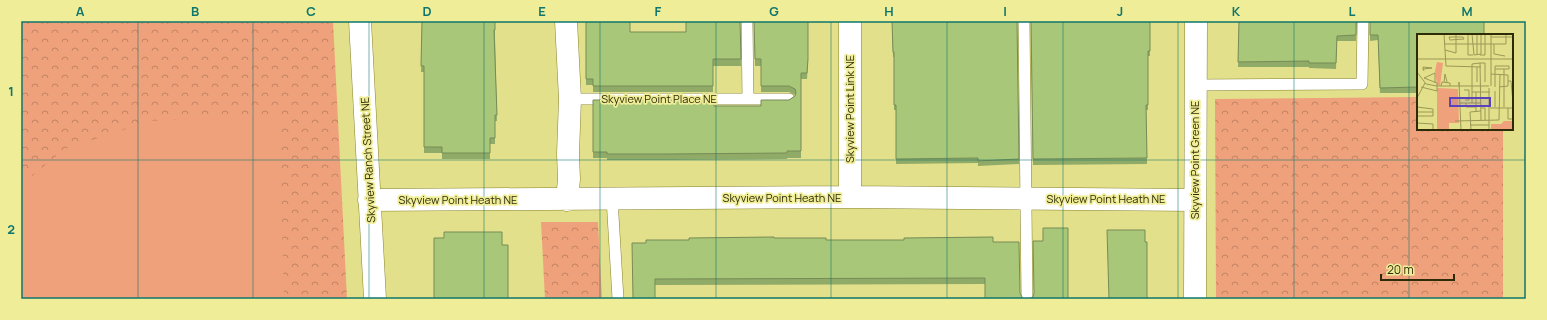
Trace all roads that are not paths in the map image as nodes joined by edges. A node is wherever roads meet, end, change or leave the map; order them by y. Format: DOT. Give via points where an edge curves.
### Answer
graph roads {
  1 [pos="360,21"];
  2 [pos="566,21"];
  3 [pos="747,21"];
  4 [pos="850,21"];
  5 [pos="1024,21"];
  6 [pos="1196,21"];
  7 [pos="1362,21"];
  8 [pos="1196,85"];
  9 [pos="570,99"];
  10 [pos="748,99"];
  11 [pos="789,99"];
  12 [pos="612,198"];
  13 [pos="850,198"];
  14 [pos="1027,199"];
  15 [pos="370,200"];
  16 [pos="567,200"];
  17 [pos="1195,200"];
  18 [pos="375,299"];
  19 [pos="618,299"];
  20 [pos="1027,299"];
  21 [pos="1195,299"];
  1 -- 15 [label="street, Skyview Ranch Street NE"];
  2 -- 9 [label="street"];
  3 -- 10 [label="lane"];
  4 -- 13 [label="street, Skyview Point Link NE"];
  5 -- 14 [label="lane"];
  6 -- 8 [label="street, Skyview Point Green NE"];
  7 -- 8 [label="lane" via="1362,84"];
  8 -- 17 [label="street, Skyview Point Green NE"];
  9 -- 10 [label="lane, Skyview Point Place NE"];
  9 -- 16 [label="street"];
  10 -- 11 [label="lane, Skyview Point Place NE"];
  12 -- 13 [label="street, Skyview Point Heath NE"];
  12 -- 16 [label="street, Skyview Point Heath NE"];
  12 -- 19 [label="lane"];
  13 -- 14 [label="street, Skyview Point Heath NE"];
  14 -- 17 [label="street, Skyview Point Heath NE"];
  14 -- 20 [label="lane"];
  15 -- 16 [label="street, Skyview Point Heath NE"];
  15 -- 18 [label="street, Skyview Ranch Street NE"];
  17 -- 21 [label="street, Skyview Point Green NE"];
}
